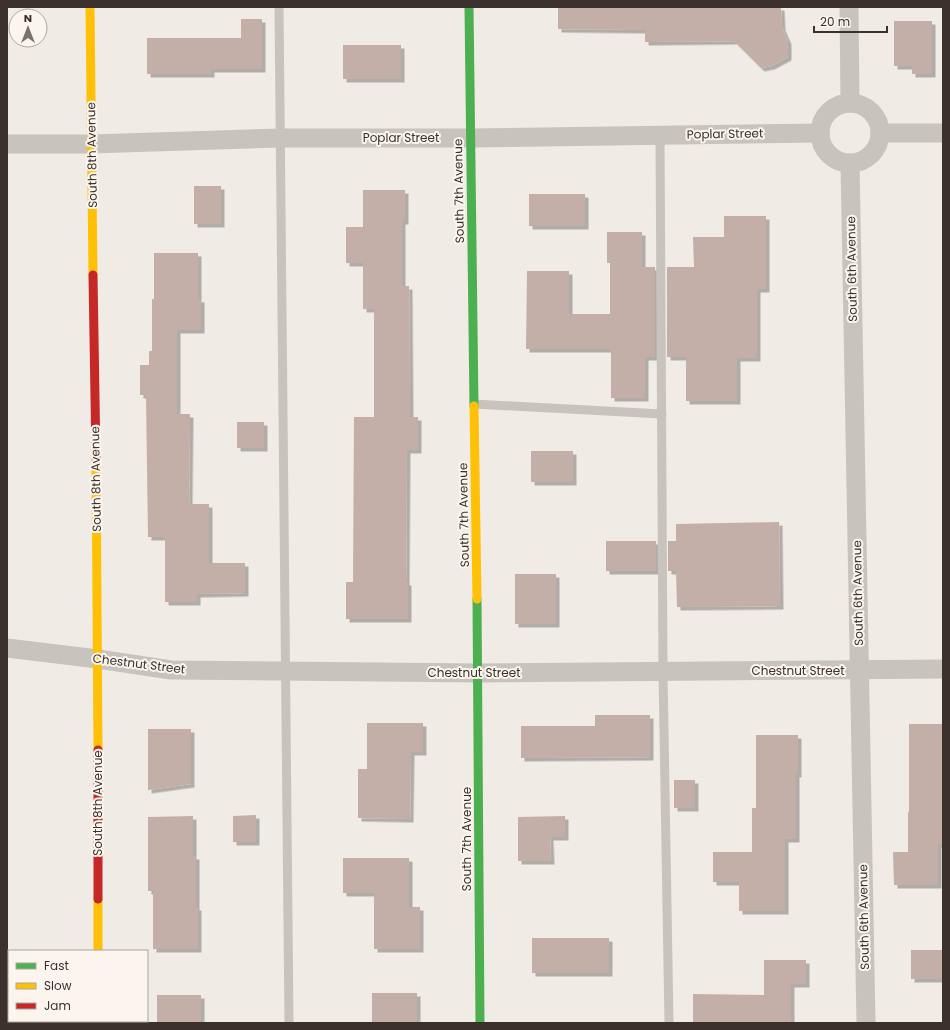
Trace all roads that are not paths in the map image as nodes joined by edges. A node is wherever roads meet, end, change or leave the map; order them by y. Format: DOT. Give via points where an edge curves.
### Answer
graph roads {
  1 [pos="90,7"];
  2 [pos="279,7"];
  3 [pos="469,7"];
  4 [pos="849,7"];
  5 [pos="850,103"];
  6 [pos="820,133"];
  7 [pos="880,133"];
  8 [pos="943,133"];
  9 [pos="660,135"];
  10 [pos="280,138"];
  11 [pos="470,138"];
  12 [pos="7,144"];
  13 [pos="92,144"];
  14 [pos="850,164"];
  15 [pos="474,404"];
  16 [pos="662,414"];
  17 [pos="7,648"];
  18 [pos="98,659"];
  19 [pos="943,669"];
  20 [pos="859,670"];
  21 [pos="285,671"];
  22 [pos="663,672"];
  23 [pos="478,673"];
  24 [pos="98,950"];
  25 [pos="288,1023"];
  26 [pos="480,1023"];
  27 [pos="669,1023"];
  28 [pos="866,1023"];
  1 -- 13 [label="street, South 8th Avenue"];
  2 -- 10 [label="lane"];
  3 -- 11 [label="street, South 7th Avenue"];
  4 -- 5 [label="street"];
  5 -- 6 [label="street" via="838,105 828,112 822,122"];
  5 -- 7 [label="street" via="862,105 872,112 878,121"];
  6 -- 9 [label="street, Poplar Street"];
  6 -- 14 [label="street" via="822,145 828,155"];
  7 -- 8 [label="street"];
  7 -- 14 [label="street" via="878,145 872,155"];
  9 -- 11 [label="street, Poplar Street"];
  9 -- 16 [label="lane"];
  10 -- 11 [label="street, Poplar Street"];
  10 -- 13 [label="street, Poplar Street"];
  10 -- 21 [label="lane"];
  11 -- 15 [label="street, South 7th Avenue"];
  12 -- 13 [label="street, Poplar Street"];
  13 -- 18 [label="street, South 8th Avenue"];
  14 -- 20 [label="street, South 6th Avenue"];
  15 -- 16 [label="lane"];
  15 -- 23 [label="street, South 7th Avenue"];
  16 -- 22 [label="lane"];
  17 -- 18 [label="street, Chestnut Street"];
  18 -- 21 [label="street, Chestnut Street" via="171,670"];
  18 -- 24 [label="street, South 8th Avenue"];
  19 -- 20 [label="street, Chestnut Street"];
  20 -- 22 [label="street, Chestnut Street"];
  20 -- 28 [label="street, South 6th Avenue"];
  21 -- 23 [label="street, Chestnut Street"];
  21 -- 25 [label="lane"];
  22 -- 23 [label="street, Chestnut Street"];
  22 -- 27 [label="lane"];
  23 -- 26 [label="street, South 7th Avenue"];
}
